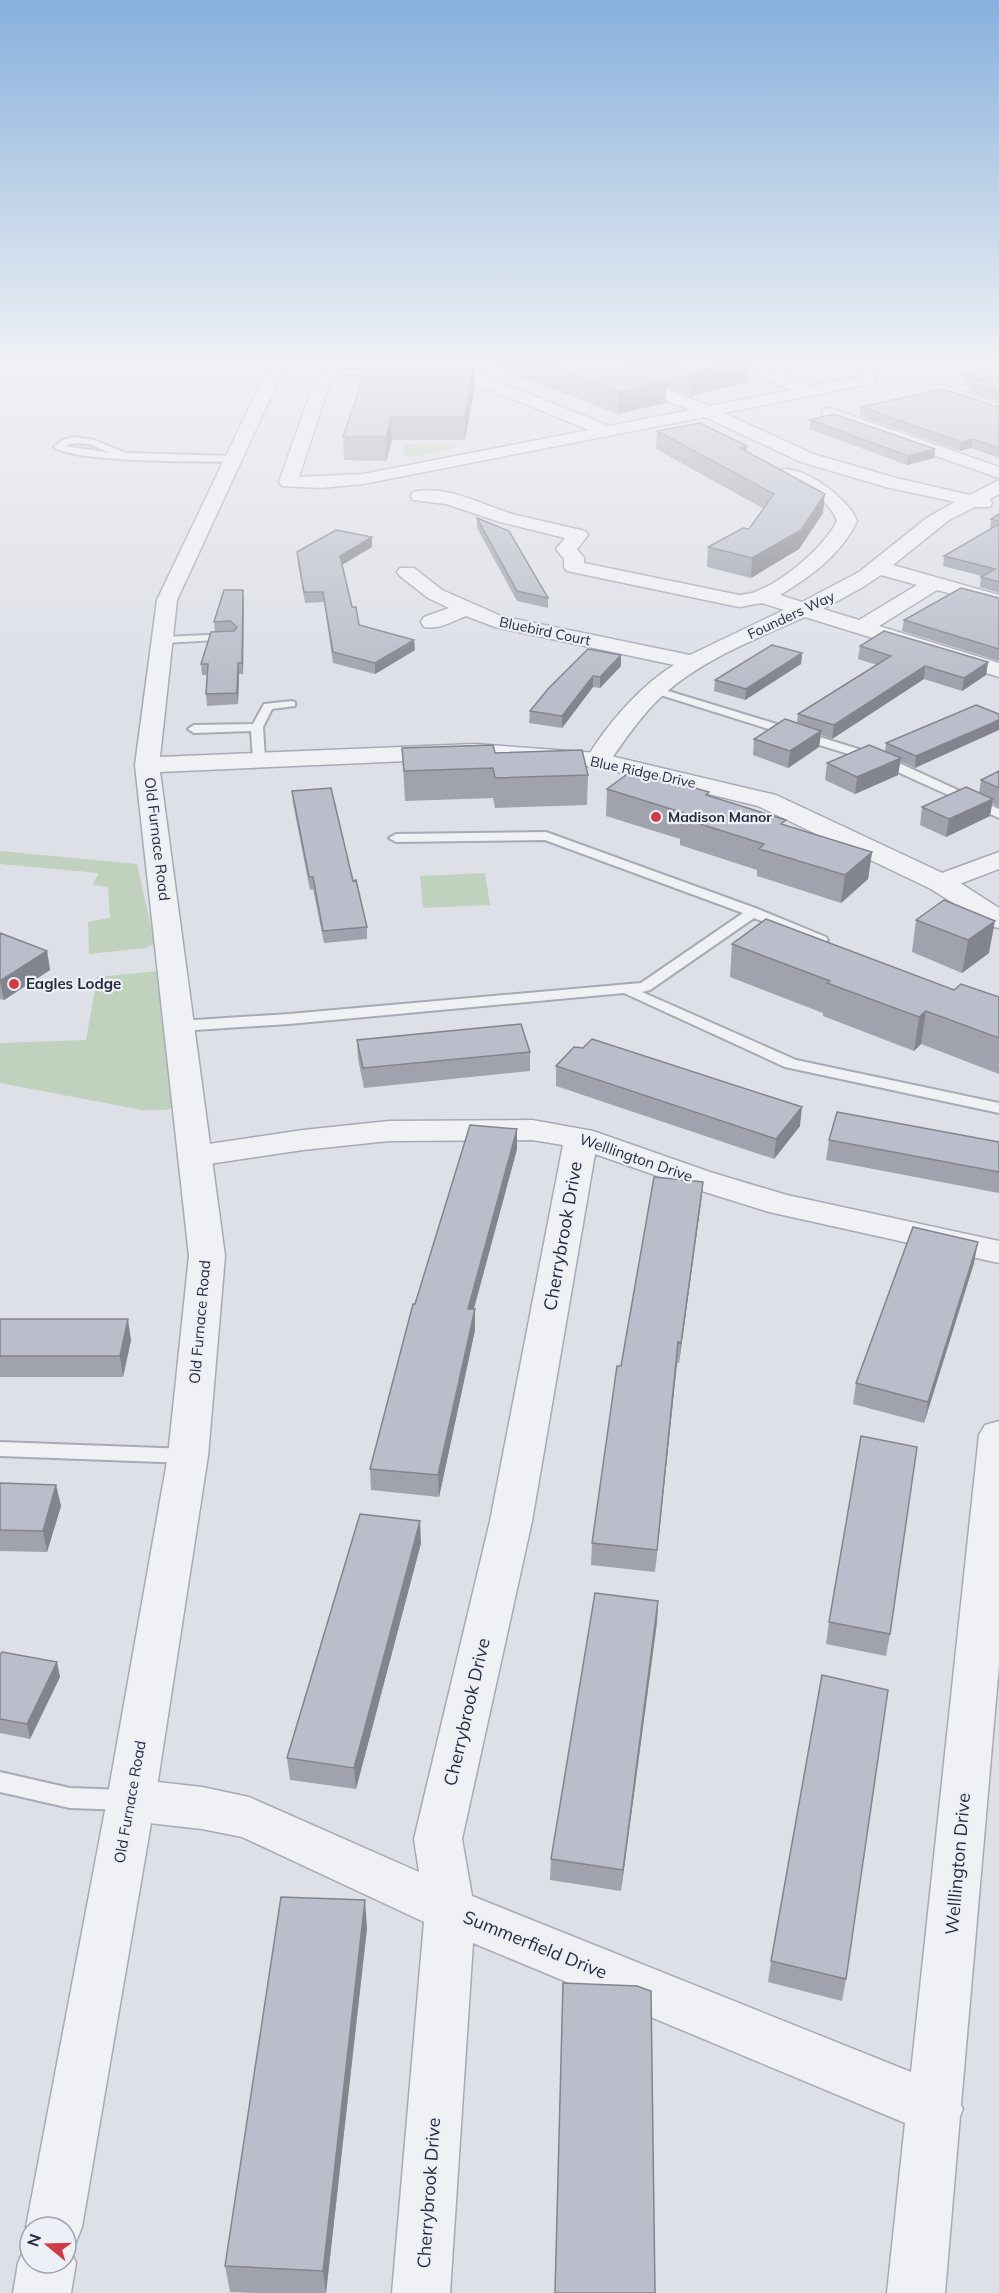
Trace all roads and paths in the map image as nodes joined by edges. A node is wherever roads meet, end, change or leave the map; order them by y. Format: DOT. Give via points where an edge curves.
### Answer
graph roads {
  1 [pos="227,469"];
  2 [pos="293,469"];
  3 [pos="414,469"];
  4 [pos="777,469"];
  5 [pos="844,469"];
  6 [pos="999,486"];
  7 [pos="420,496"];
  8 [pos="975,501"];
  9 [pos="999,507"];
  10 [pos="876,567"];
  11 [pos="408,572"];
  12 [pos="935,584"];
  13 [pos="763,597"];
  14 [pos="999,601"];
  15 [pos="467,609"];
  16 [pos="804,611"];
  17 [pos="432,622"];
  18 [pos="860,628"];
  19 [pos="231,637"];
  20 [pos="162,639"];
  21 [pos="693,662"];
  22 [pos="999,670"];
  23 [pos="655,690"];
  24 [pos="291,705"];
  25 [pos="257,727"];
  26 [pos="194,729"];
  27 [pos="259,759"];
  28 [pos="598,760"];
  29 [pos="147,765"];
  30 [pos="999,814"];
  31 [pos="396,838"];
  32 [pos="999,860"];
  33 [pos="941,883"];
  34 [pos="753,912"];
  35 [pos="999,920"];
  36 [pos="838,947"];
  37 [pos="628,988"];
  38 [pos="180,1026"];
  39 [pos="999,1107"];
  40 [pos="581,1138"];
  41 [pos="195,1156"];
  42 [pos="999,1252"];
  43 [pos="999,1435"];
  44 [pos="0,1449"];
  45 [pos="188,1456"];
  46 [pos="0,1782"];
  47 [pos="131,1800"];
  48 [pos="450,1910"];
  49 [pos="936,2109"];
  50 [pos="56,2215"];
  51 [pos="45,2275"];
  52 [pos="42,2293"];
  53 [pos="421,2293"];
  54 [pos="916,2293"];
  1 -- 20 [label="street, Old Furnace Road" via="167,600"];
  2 -- 3 [label="street" via="288,482 320,483"];
  4 -- 13 [label="street" via="825,495 847,521 842,533 823,553"];
  5 -- 8 [label="street"];
  6 -- 8 [label="street, Founders Way"];
  7 -- 13 [label="street" via="448,499 578,535 566,549 574,558 574,567 739,601"];
  8 -- 9 [label="street"];
  8 -- 10 [label="street, Founders Way" via="938,519"];
  10 -- 12 [label="street"];
  10 -- 16 [label="street, Founders Way" via="858,582"];
  11 -- 15 [label="street, Bluebird Court" via="435,594"];
  12 -- 14 [label="street"];
  12 -- 18 [label="street"];
  13 -- 16 [label="street"];
  15 -- 17 [label="street"];
  15 -- 21 [label="street, Bluebird Court" via="495,621"];
  16 -- 18 [label="street"];
  16 -- 21 [label="street, Founders Way"];
  18 -- 22 [label="street"];
  19 -- 20 [label="lane"];
  20 -- 29 [label="street, Old Furnace Road"];
  21 -- 23 [label="street, Founders Way"];
  23 -- 28 [label="street, Founders Way"];
  23 -- 30 [label="lane" via="884,761"];
  24 -- 25 [label="lane" via="267,706"];
  25 -- 26 [label="lane"];
  25 -- 27 [label="lane"];
  27 -- 28 [label="street, Blue Ridge Drive" via="475,752"];
  27 -- 29 [label="street, Blue Ridge Drive"];
  28 -- 33 [label="street, Blue Ridge Drive" via="767,800"];
  29 -- 38 [label="street, Old Furnace Road"];
  31 -- 34 [label="lane" via="546,836"];
  32 -- 33 [label="street"];
  33 -- 35 [label="street, Blue Ridge Drive"];
  34 -- 36 [label="lane"];
  34 -- 37 [label="lane" via="645,987"];
  37 -- 38 [label="lane"];
  37 -- 39 [label="lane" via="791,1064"];
  38 -- 41 [label="street, Old Furnace Road"];
  40 -- 41 [label="street, Welllington Drive" via="532,1130 389,1131"];
  40 -- 42 [label="street, Welllington Drive" via="781,1203"];
  40 -- 48 [label="street, Cherrybrook Drive" via="511,1521 438,1839"];
  41 -- 45 [label="street, Old Furnace Road" via="207,1256"];
  43 -- 49 [label="street, Welllington Drive"];
  44 -- 45 [label="lane"];
  45 -- 47 [label="street, Old Furnace Road"];
  46 -- 47 [label="lane" via="70,1798"];
  47 -- 48 [label="street, Summerfield Drive" via="249,1818"];
  47 -- 50 [label="street, Old Furnace Road"];
  48 -- 49 [label="street, Summerfield Drive"];
  48 -- 53 [label="street, Cherrybrook Drive"];
  49 -- 54 [label="street, Welllington Drive"];
  51 -- 52 [label="street"];
}
